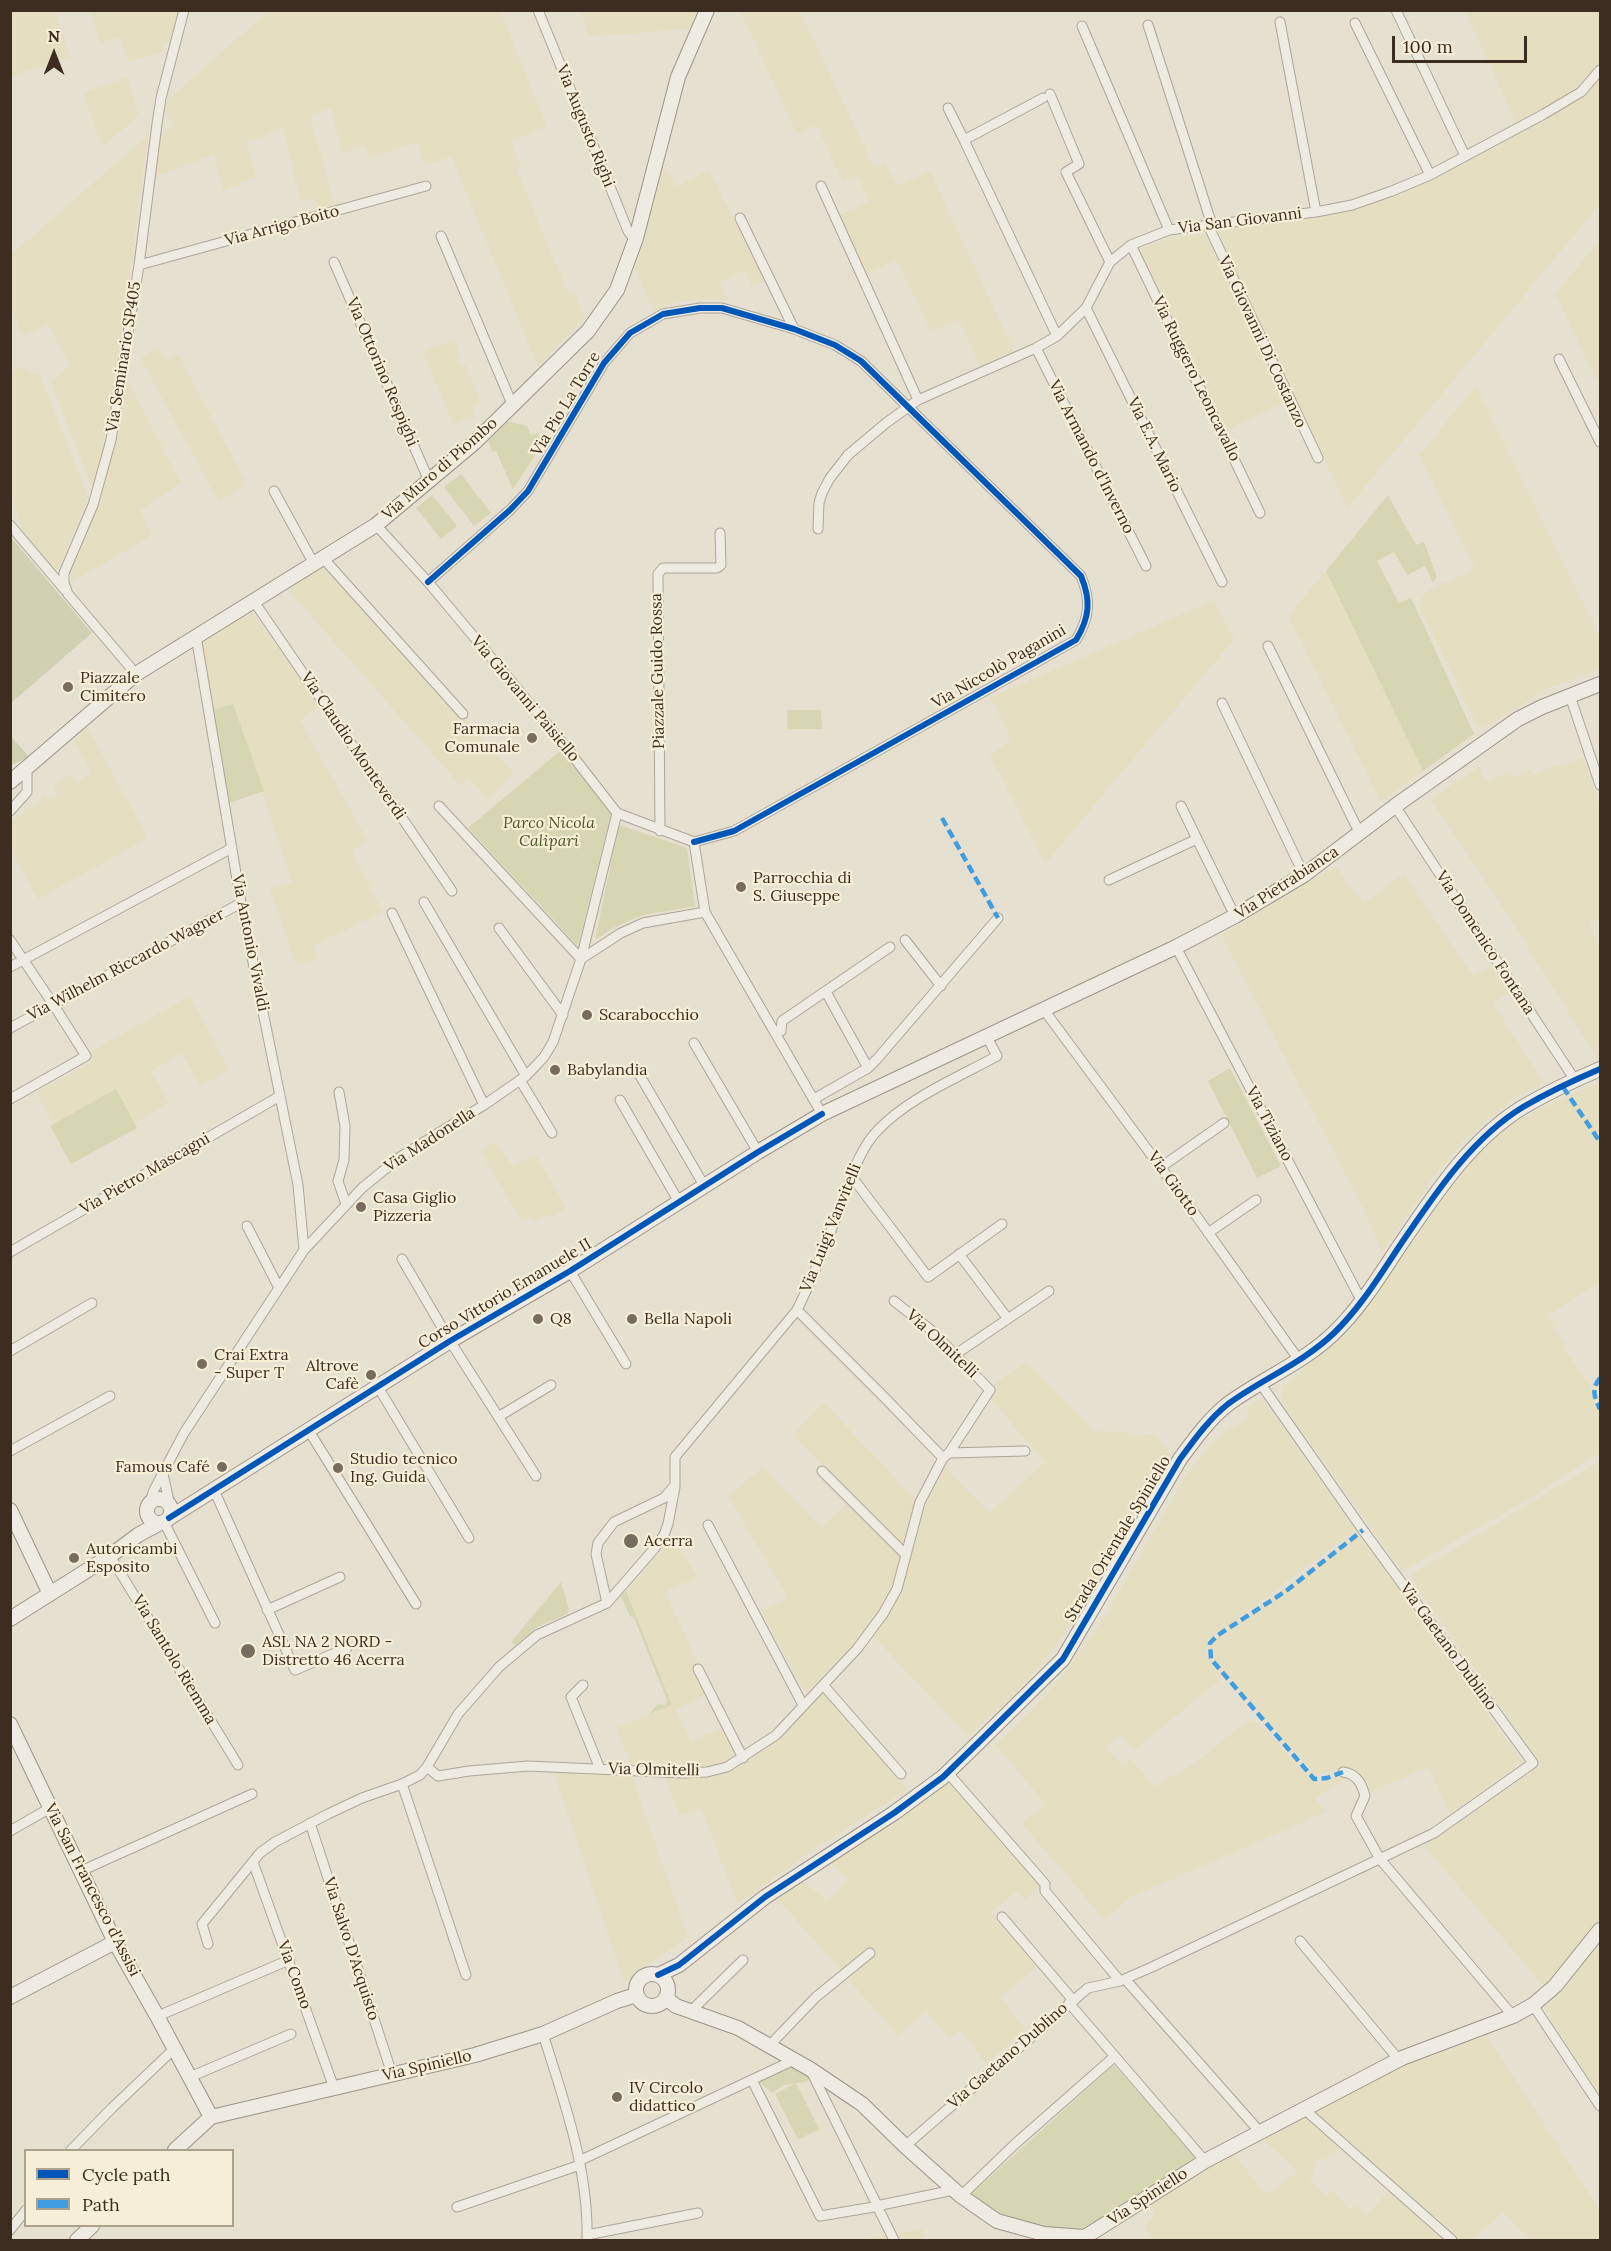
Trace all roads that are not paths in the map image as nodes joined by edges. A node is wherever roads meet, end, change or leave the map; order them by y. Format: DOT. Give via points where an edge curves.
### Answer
graph roads {
  1 [pos="184,10"];
  2 [pos="538,10"];
  3 [pos="706,10"];
  4 [pos="1396,10"];
  5 [pos="1280,22"];
  6 [pos="1355,23"];
  7 [pos="1148,25"];
  8 [pos="1082,26"];
  9 [pos="1600,70"];
  10 [pos="948,108"];
  11 [pos="964,140"];
  12 [pos="1465,156"];
  13 [pos="1430,175"];
  14 [pos="426,186"];
  15 [pos="820,186"];
  16 [pos="1316,212"];
  17 [pos="740,218"];
  18 [pos="1210,225"];
  19 [pos="1169,230"];
  20 [pos="637,235"];
  21 [pos="441,236"];
  22 [pos="1131,245"];
  23 [pos="334,262"];
  24 [pos="1110,262"];
  25 [pos="139,265"];
  26 [pos="1086,308"];
  27 [pos="794,329"];
  28 [pos="1057,336"];
  29 [pos="1036,348"];
  30 [pos="1560,359"];
  31 [pos="918,400"];
  32 [pos="512,404"];
  33 [pos="909,407"];
  34 [pos="1600,442"];
  35 [pos="1318,458"];
  36 [pos="429,481"];
  37 [pos="274,491"];
  38 [pos="1260,513"];
  39 [pos="10,525"];
  40 [pos="376,525"];
  41 [pos="818,529"];
  42 [pos="720,533"];
  43 [pos="319,561"];
  44 [pos="1146,566"];
  45 [pos="428,582"];
  46 [pos="1222,582"];
  47 [pos="68,594"];
  48 [pos="253,600"];
  49 [pos="196,636"];
  50 [pos="1268,646"];
  51 [pos="136,674"];
  52 [pos="1600,684"];
  53 [pos="1570,696"];
  54 [pos="1222,703"];
  55 [pos="463,714"];
  56 [pos="27,767"];
  57 [pos="10,782"];
  58 [pos="1600,785"];
  59 [pos="440,806"];
  60 [pos="1181,806"];
  61 [pos="1395,806"];
  62 [pos="10,811"];
  63 [pos="617,813"];
  64 [pos="660,831"];
  65 [pos="1360,834"];
  66 [pos="1197,839"];
  67 [pos="694,842"];
  68 [pos="232,848"];
  69 [pos="1304,875"];
  70 [pos="1109,880"];
  71 [pos="452,891"];
  72 [pos="424,902"];
  73 [pos="242,903"];
  74 [pos="705,912"];
  75 [pos="392,913"];
  76 [pos="1234,916"];
  77 [pos="998,918"];
  78 [pos="500,928"];
  79 [pos="10,940"];
  80 [pos="906,940"];
  81 [pos="890,947"];
  82 [pos="1176,947"];
  83 [pos="581,959"];
  84 [pos="24,960"];
  85 [pos="10,967"];
  86 [pos="941,986"];
  87 [pos="826,992"];
  88 [pos="53,1004"];
  89 [pos="1044,1010"];
  90 [pos="563,1015"];
  91 [pos="10,1028"];
  92 [pos="776,1034"];
  93 [pos="987,1037"];
  94 [pos="694,1043"];
  95 [pos="868,1068"];
  96 [pos="1600,1069"];
  97 [pos="639,1074"];
  98 [pos="523,1078"];
  99 [pos="1575,1080"];
  100 [pos="339,1092"];
  101 [pos="280,1096"];
  102 [pos="10,1099"];
  103 [pos="814,1099"];
  104 [pos="620,1100"];
  105 [pos="484,1105"];
  106 [pos="822,1114"];
  107 [pos="1224,1123"];
  108 [pos="552,1133"];
  109 [pos="758,1152"];
  110 [pos="1161,1167"];
  111 [pos="852,1177"];
  112 [pos="705,1187"];
  113 [pos="1256,1200"];
  114 [pos="679,1202"];
  115 [pos="346,1204"];
  116 [pos="1002,1224"];
  117 [pos="247,1226"];
  118 [pos="1208,1233"];
  119 [pos="304,1250"];
  120 [pos="10,1252"];
  121 [pos="959,1254"];
  122 [pos="402,1259"];
  123 [pos="570,1271"];
  124 [pos="279,1288"];
  125 [pos="1049,1292"];
  126 [pos="894,1301"];
  127 [pos="1362,1302"];
  128 [pos="92,1303"];
  129 [pos="797,1310"];
  130 [pos="1008,1319"];
  131 [pos="450,1341"];
  132 [pos="10,1350"];
  133 [pos="956,1354"];
  134 [pos="1299,1360"];
  135 [pos="626,1364"];
  136 [pos="1260,1383"];
  137 [pos="551,1385"];
  138 [pos="378,1387"];
  139 [pos="110,1396"];
  140 [pos="498,1417"];
  141 [pos="309,1431"];
  142 [pos="10,1451"];
  143 [pos="1025,1451"];
  144 [pos="946,1456"];
  145 [pos="822,1471"];
  146 [pos="163,1474"];
  147 [pos="536,1476"];
  148 [pos="675,1485"];
  149 [pos="208,1494"];
  150 [pos="10,1510"];
  151 [pos="162,1510"];
  152 [pos="708,1525"];
  153 [pos="469,1538"];
  154 [pos="132,1540"];
  155 [pos="906,1554"];
  156 [pos="110,1556"];
  157 [pos="340,1577"];
  158 [pos="50,1594"];
  159 [pos="607,1603"];
  160 [pos="416,1604"];
  161 [pos="267,1610"];
  162 [pos="10,1619"];
  163 [pos="215,1623"];
  164 [pos="347,1648"];
  165 [pos="698,1669"];
  166 [pos="583,1685"];
  167 [pos="824,1686"];
  168 [pos="803,1705"];
  169 [pos="10,1724"];
  170 [pos="743,1758"];
  171 [pos="238,1765"];
  172 [pos="427,1767"];
  173 [pos="600,1769"];
  174 [pos="1343,1772"];
  175 [pos="948,1773"];
  176 [pos="901,1774"];
  177 [pos="402,1784"];
  178 [pos="252,1794"];
  179 [pos="50,1808"];
  180 [pos="310,1823"];
  181 [pos="10,1831"];
  182 [pos="1380,1859"];
  183 [pos="253,1862"];
  184 [pos="81,1871"];
  185 [pos="1002,1917"];
  186 [pos="1600,1930"];
  187 [pos="1300,1941"];
  188 [pos="115,1942"];
  189 [pos="208,1944"];
  190 [pos="870,1953"];
  191 [pos="289,1960"];
  192 [pos="743,1960"];
  193 [pos="466,1975"];
  194 [pos="657,1975"];
  195 [pos="1122,1980"];
  196 [pos="12,1991"];
  197 [pos="636,1995"];
  198 [pos="666,1998"];
  199 [pos="1071,2001"];
  200 [pos="1533,2005"];
  201 [pos="691,2011"];
  202 [pos="158,2016"];
  203 [pos="1513,2016"];
  204 [pos="291,2034"];
  205 [pos="543,2034"];
  206 [pos="769,2046"];
  207 [pos="175,2048"];
  208 [pos="1114,2057"];
  209 [pos="794,2060"];
  210 [pos="1399,2060"];
  211 [pos="810,2069"];
  212 [pos="392,2074"];
  213 [pos="190,2077"];
  214 [pos="752,2080"];
  215 [pos="334,2088"];
  216 [pos="1600,2106"];
  217 [pos="1304,2109"];
  218 [pos="211,2117"];
  219 [pos="1260,2132"];
  220 [pos="905,2146"];
  221 [pos="73,2149"];
  222 [pos="177,2149"];
  223 [pos="1205,2161"];
  224 [pos="580,2163"];
  225 [pos="957,2193"];
  226 [pos="877,2206"];
  227 [pos="457,2207"];
  228 [pos="24,2212"];
  229 [pos="698,2213"];
  230 [pos="91,2227"];
  231 [pos="10,2230"];
  232 [pos="587,2238"];
  233 [pos="1086,2239"];
  234 [pos="77,2241"];
  235 [pos="894,2241"];
  236 [pos="1452,2241"];
  1 -- 25 [label="street, Via Seminario SP405" via="157,124"];
  2 -- 20 [label="street, Via Augusto Righi" via="627,231"];
  3 -- 20 [label="street, Via Muro di Piombo" via="678,77"];
  4 -- 12 [label="street"];
  5 -- 16 [label="street"];
  6 -- 13 [label="street"];
  7 -- 18 [label="street, Via Giovanni Di Costanzo"];
  8 -- 19 [label="street"];
  9 -- 12 [label="street, Via San Giovanni" via="1581,92"];
  10 -- 11 [label="street"];
  11 -- 24 [label="street" via="1046,96 1079,164 1066,172"];
  11 -- 28 [label="street"];
  12 -- 13 [label="street, Via San Giovanni"];
  13 -- 16 [label="street, Via San Giovanni" via="1352,205"];
  14 -- 25 [label="street, Via Arrigo Boito"];
  15 -- 31 [label="street"];
  16 -- 18 [label="street, Via San Giovanni"];
  17 -- 27 [label="street"];
  18 -- 19 [label="street, Via San Giovanni"];
  18 -- 35 [label="street, Via Giovanni Di Costanzo"];
  19 -- 22 [label="street, Via San Giovanni"];
  20 -- 32 [label="street, Via Muro di Piombo" via="617,290 588,331"];
  21 -- 32 [label="street"];
  22 -- 24 [label="street, Via San Giovanni"];
  22 -- 38 [label="street, Via Ruggero Leoncavallo"];
  23 -- 36 [label="street, Via Ottorino Respighi"];
  24 -- 26 [label="street, Via San Giovanni"];
  25 -- 47 [label="street, Via Seminario SP405" via="111,440 93,505 64,573"];
  26 -- 28 [label="street, Via San Giovanni"];
  26 -- 46 [label="street, Via E.A. Mario"];
  27 -- 33 [label="street, Via Pio La Torre" via="854,356"];
  27 -- 45 [label="street, Via Pio La Torre" via="722,308 700,308 663,314 630,333 604,363 528,490"];
  28 -- 29 [label="street, Via San Giovanni"];
  29 -- 31 [label="street, Via San Giovanni"];
  29 -- 44 [label="street, Via Armando d'Inverno"];
  30 -- 34 [label="street"];
  31 -- 33 [label="street, Via San Giovanni"];
  32 -- 36 [label="street, Via Muro di Piombo"];
  33 -- 41 [label="street" via="848,455 835,472 822,493"];
  33 -- 67 [label="street, Via Niccolò Paganini" via="1082,576 1089,600 1085,625 1076,640 734,831"];
  36 -- 40 [label="street, Via Muro di Piombo"];
  37 -- 43 [label="street"];
  39 -- 47 [label="street"];
  40 -- 43 [label="street, Via Muro di Piombo"];
  40 -- 45 [label="street, Via Giovanni Paisiello"];
  42 -- 64 [label="street, Piazzale Guido Rossa" via="721,565 717,568 663,568 658,574"];
  43 -- 48 [label="street, Via Muro di Piombo"];
  43 -- 55 [label="street"];
  45 -- 63 [label="street, Via Giovanni Paisiello"];
  47 -- 51 [label="street"];
  48 -- 49 [label="street, Via Muro di Piombo"];
  48 -- 71 [label="street, Via Claudio Monteverdi"];
  49 -- 51 [label="street, Via Muro di Piombo"];
  49 -- 68 [label="street, Via Antonio Vivaldi"];
  50 -- 65 [label="street"];
  51 -- 56 [label="street, Via Muro di Piombo"];
  52 -- 53 [label="street, Via Pietrabianca"];
  53 -- 58 [label="street"];
  53 -- 61 [label="street, Via Pietrabianca" via="1518,719"];
  54 -- 69 [label="street"];
  56 -- 57 [label="street, Via Muro di Piombo"];
  56 -- 62 [label="street" via="27,792"];
  59 -- 83 [label="street"];
  60 -- 66 [label="street"];
  61 -- 65 [label="street, Via Pietrabianca"];
  61 -- 99 [label="street, Via Domenico Fontana"];
  63 -- 64 [label="street, Via Giovanni Paisiello"];
  63 -- 83 [label="street, Via Madonella"];
  64 -- 67 [label="street, Via Giovanni Paisiello"];
  65 -- 69 [label="street, Via Pietrabianca"];
  66 -- 70 [label="street"];
  66 -- 76 [label="street"];
  67 -- 74 [label="street"];
  68 -- 73 [label="street, Via Antonio Vivaldi"];
  68 -- 84 [label="street"];
  69 -- 76 [label="street, Via Pietrabianca"];
  72 -- 98 [label="street"];
  73 -- 88 [label="street, Via Wilhelm Riccardo Wagner"];
  73 -- 101 [label="street, Via Antonio Vivaldi"];
  74 -- 83 [label="street" via="644,923"];
  74 -- 92 [label="street"];
  75 -- 105 [label="street"];
  76 -- 82 [label="street, Via Pietrabianca"];
  77 -- 86 [label="street"];
  78 -- 90 [label="street"];
  79 -- 84 [label="street"];
  80 -- 86 [label="street"];
  81 -- 87 [label="street"];
  82 -- 89 [label="street, Via Pietrabianca"];
  82 -- 127 [label="street, Via Tiziano"];
  83 -- 90 [label="street, Via Madonella"];
  84 -- 85 [label="street"];
  84 -- 88 [label="street"];
  86 -- 95 [label="street"];
  87 -- 92 [label="street" via="782,1021 781,1031"];
  87 -- 95 [label="street"];
  88 -- 91 [label="street, Via Wilhelm Riccardo Wagner"];
  88 -- 102 [label="street" via="86,1056"];
  89 -- 93 [label="street, Via Pietrabianca"];
  89 -- 110 [label="street, Via Giotto"];
  90 -- 98 [label="street, Via Madonella" via="544,1057"];
  92 -- 103 [label="street"];
  93 -- 106 [label="street, Via Pietrabianca"];
  93 -- 111 [label="street, Via Luigi Vanvitelli" via="997,1056 897,1114 876,1132"];
  94 -- 109 [label="street"];
  95 -- 103 [label="street"];
  96 -- 99 [label="street, Strada Orientale Spiniello"];
  97 -- 112 [label="street"];
  98 -- 105 [label="street, Via Madonella"];
  98 -- 108 [label="street"];
  99 -- 127 [label="street, Strada Orientale Spiniello" via="1522,1108 1468,1152"];
  100 -- 115 [label="street" via="345,1126 344,1160 338,1181"];
  101 -- 119 [label="street, Via Antonio Vivaldi" via="298,1185"];
  101 -- 120 [label="street, Via Pietro Mascagni"];
  103 -- 106 [label="street"];
  104 -- 114 [label="street"];
  105 -- 115 [label="street, Via Madonella" via="400,1157"];
  106 -- 109 [label="street, Corso Vittorio Emanuele II"];
  107 -- 110 [label="street"];
  109 -- 112 [label="street, Corso Vittorio Emanuele II"];
  110 -- 118 [label="street, Via Giotto"];
  111 -- 121 [label="street" via="928,1277"];
  111 -- 129 [label="street, Via Luigi Vanvitelli"];
  112 -- 114 [label="street, Corso Vittorio Emanuele II"];
  113 -- 118 [label="street"];
  114 -- 123 [label="street, Corso Vittorio Emanuele II"];
  115 -- 119 [label="street, Via Madonella"];
  116 -- 121 [label="street"];
  117 -- 124 [label="street"];
  118 -- 134 [label="street, Via Giotto"];
  119 -- 124 [label="street, Via Madonella"];
  121 -- 130 [label="street"];
  122 -- 131 [label="street"];
  123 -- 131 [label="street, Corso Vittorio Emanuele II"];
  123 -- 135 [label="street"];
  124 -- 146 [label="street, Via Madonella" via="184,1432"];
  125 -- 130 [label="street"];
  126 -- 133 [label="street, Via Olmitelli"];
  127 -- 134 [label="street, Strada Orientale Spiniello" via="1333,1334"];
  128 -- 132 [label="street"];
  129 -- 144 [label="street"];
  129 -- 148 [label="street, Via Luigi Vanvitelli" via="675,1457"];
  130 -- 133 [label="street"];
  131 -- 138 [label="street, Corso Vittorio Emanuele II"];
  131 -- 140 [label="street"];
  133 -- 144 [label="street, Via Olmitelli" via="990,1390"];
  134 -- 136 [label="street, Strada Orientale Spiniello"];
  136 -- 175 [label="street, Strada Orientale Spiniello" via="1226,1406 1180,1459 1063,1659"];
  136 -- 182 [label="street, Via Gaetano Dublino" via="1533,1763 1434,1833"];
  137 -- 140 [label="street"];
  138 -- 141 [label="street, Corso Vittorio Emanuele II"];
  138 -- 153 [label="street"];
  139 -- 142 [label="street"];
  140 -- 147 [label="street"];
  141 -- 149 [label="street, Corso Vittorio Emanuele II"];
  141 -- 160 [label="street"];
  143 -- 144 [label="street"];
  144 -- 155 [label="street, Via Olmitelli" via="920,1502"];
  145 -- 155 [label="street"];
  146 -- 151 [label="street, Via Madonella"];
  146 -- 151 [label="street"];
  148 -- 159 [label="street, Via Luigi Vanvitelli" via="664,1535"];
  148 -- 159 [label="street" via="664,1498 614,1522 598,1543 596,1554"];
  149 -- 151 [label="street, Corso Vittorio Emanuele II"];
  149 -- 161 [label="street"];
  150 -- 158 [label="street"];
  151 -- 154 [label="street"];
  151 -- 154 [label="street, Corso Vittorio Emanuele II"];
  151 -- 163 [label="street"];
  152 -- 168 [label="street"];
  154 -- 156 [label="street, Corso Vittorio Emanuele II"];
  155 -- 167 [label="street, Via Olmitelli" via="897,1589 884,1614"];
  156 -- 158 [label="street, Corso Vittorio Emanuele II"];
  156 -- 171 [label="street, Via Santolo Riemma"];
  157 -- 161 [label="street"];
  158 -- 162 [label="street, Corso Vittorio Emanuele II"];
  159 -- 172 [label="street, Via Luigi Vanvitelli" via="537,1635 499,1667 458,1714"];
  161 -- 164 [label="street" via="295,1670"];
  165 -- 170 [label="street"];
  166 -- 173 [label="street" via="571,1697"];
  167 -- 168 [label="street, Via Olmitelli"];
  167 -- 176 [label="street"];
  168 -- 170 [label="street, Via Olmitelli" via="776,1735"];
  169 -- 179 [label="street, Via San Francesco d'Assisi"];
  170 -- 173 [label="street, Via Olmitelli" via="707,1772"];
  172 -- 173 [label="street, Via Olmitelli" via="438,1776 528,1766"];
  172 -- 177 [label="street"];
  174 -- 182 [label="street" via="1362,1785 1365,1796 1356,1816"];
  175 -- 194 [label="street, Strada Orientale Spiniello" via="765,1897 678,1965"];
  175 -- 195 [label="street"];
  177 -- 180 [label="street"];
  177 -- 193 [label="street"];
  178 -- 184 [label="street"];
  179 -- 181 [label="street"];
  179 -- 184 [label="street, Via San Francesco d'Assisi"];
  180 -- 183 [label="street" via="274,1842"];
  180 -- 212 [label="street, Via Salvo D'Acquisto"];
  182 -- 195 [label="street, Via Gaetano Dublino"];
  182 -- 203 [label="street"];
  183 -- 189 [label="street" via="202,1924"];
  183 -- 191 [label="street, Via Como"];
  184 -- 188 [label="street, Via San Francesco d'Assisi"];
  185 -- 199 [label="street"];
  186 -- 200 [label="street, Via Spiniello" via="1555,1986"];
  187 -- 210 [label="street"];
  188 -- 196 [label="street"];
  188 -- 202 [label="street, Via San Francesco d'Assisi"];
  190 -- 206 [label="street" via="816,1997"];
  191 -- 202 [label="street"];
  191 -- 215 [label="street, Via Como"];
  192 -- 201 [label="street"];
  194 -- 197 [label="street" via="640,1978"];
  194 -- 198 [label="street" via="666,1982"];
  195 -- 199 [label="street, Via Gaetano Dublino" via="1088,1988"];
  195 -- 219 [label="street"];
  197 -- 198 [label="street" via="650,2006"];
  197 -- 205 [label="street, Via Spiniello"];
  198 -- 201 [label="street, Via Spiniello"];
  199 -- 208 [label="street"];
  199 -- 220 [label="street, Via Gaetano Dublino"];
  200 -- 203 [label="street, Via Spiniello"];
  200 -- 216 [label="street"];
  201 -- 206 [label="street, Via Spiniello" via="738,2028"];
  202 -- 207 [label="street, Via San Francesco d'Assisi"];
  203 -- 210 [label="street, Via Spiniello"];
  204 -- 213 [label="street"];
  205 -- 212 [label="street, Via Spiniello" via="476,2055"];
  205 -- 224 [label="street"];
  206 -- 209 [label="street, Via Spiniello"];
  207 -- 213 [label="street, Via San Francesco d'Assisi"];
  207 -- 221 [label="street"];
  208 -- 223 [label="street"];
  208 -- 225 [label="street"];
  209 -- 211 [label="street, Via Spiniello"];
  209 -- 214 [label="street"];
  210 -- 217 [label="street, Via Spiniello"];
  211 -- 220 [label="street, Via Spiniello" via="862,2104"];
  211 -- 226 [label="street"];
  212 -- 215 [label="street, Via Spiniello"];
  213 -- 218 [label="street, Via San Francesco d'Assisi"];
  214 -- 224 [label="street"];
  214 -- 226 [label="street" via="820,2217"];
  215 -- 218 [label="street, Via Spiniello"];
  217 -- 219 [label="street, Via Spiniello"];
  217 -- 236 [label="street"];
  218 -- 222 [label="street"];
  219 -- 223 [label="street, Via Spiniello"];
  220 -- 225 [label="street, Via Spiniello"];
  223 -- 233 [label="street, Via Spiniello"];
  224 -- 227 [label="street"];
  224 -- 232 [label="street"];
  225 -- 226 [label="street"];
  225 -- 233 [label="street, Via Spiniello" via="997,2221 1044,2234"];
  226 -- 235 [label="street"];
  228 -- 231 [label="street"];
  229 -- 232 [label="street"];
  230 -- 234 [label="street"];
}
